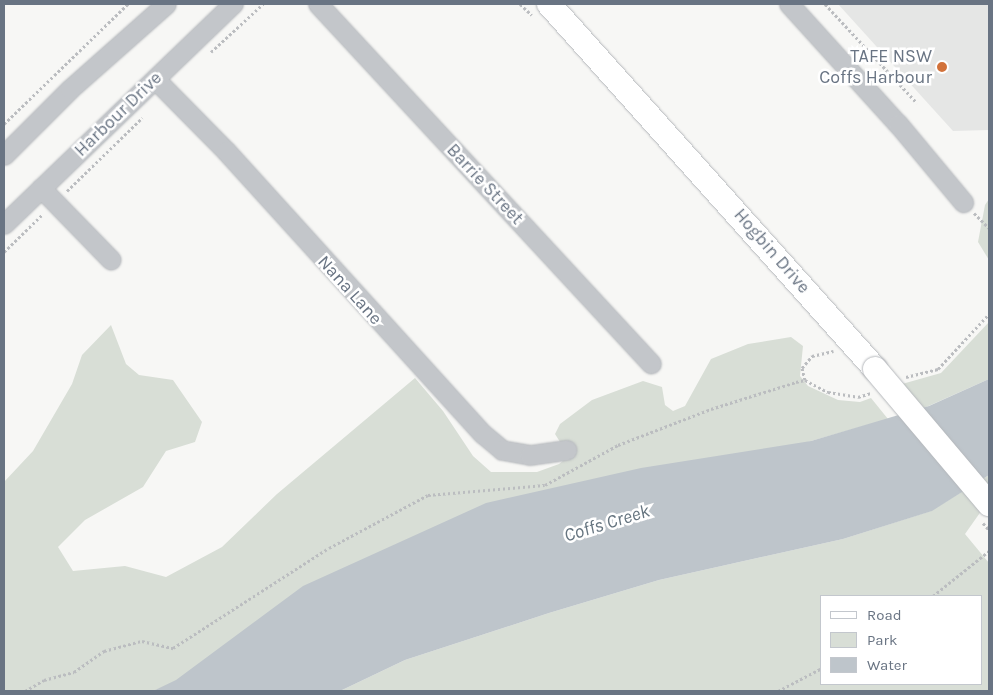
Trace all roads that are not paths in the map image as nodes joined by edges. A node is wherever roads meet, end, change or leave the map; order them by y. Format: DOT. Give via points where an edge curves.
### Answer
graph roads {
  1 [pos="166,4"];
  2 [pos="233,4"];
  3 [pos="318,4"];
  4 [pos="549,4"];
  5 [pos="789,4"];
  6 [pos="155,79"];
  7 [pos="4,155"];
  8 [pos="41,188"];
  9 [pos="963,202"];
  10 [pos="4,224"];
  11 [pos="112,260"];
  12 [pos="651,363"];
  13 [pos="567,450"];
  14 [pos="989,504"];
  1 -- 7 [label="street" via="70,90"];
  2 -- 6 [label="street, Harbour Drive"];
  3 -- 12 [label="street, Barrie Street"];
  4 -- 14 [label="main road, Hogbin Drive, bridge" via="875,380"];
  5 -- 9 [label="street" via="898,124"];
  6 -- 8 [label="street, Harbour Drive"];
  6 -- 13 [label="street, Nana Lane" via="226,151 483,434 502,450 530,455"];
  8 -- 10 [label="street, Harbour Drive"];
  8 -- 11 [label="street"];
}
